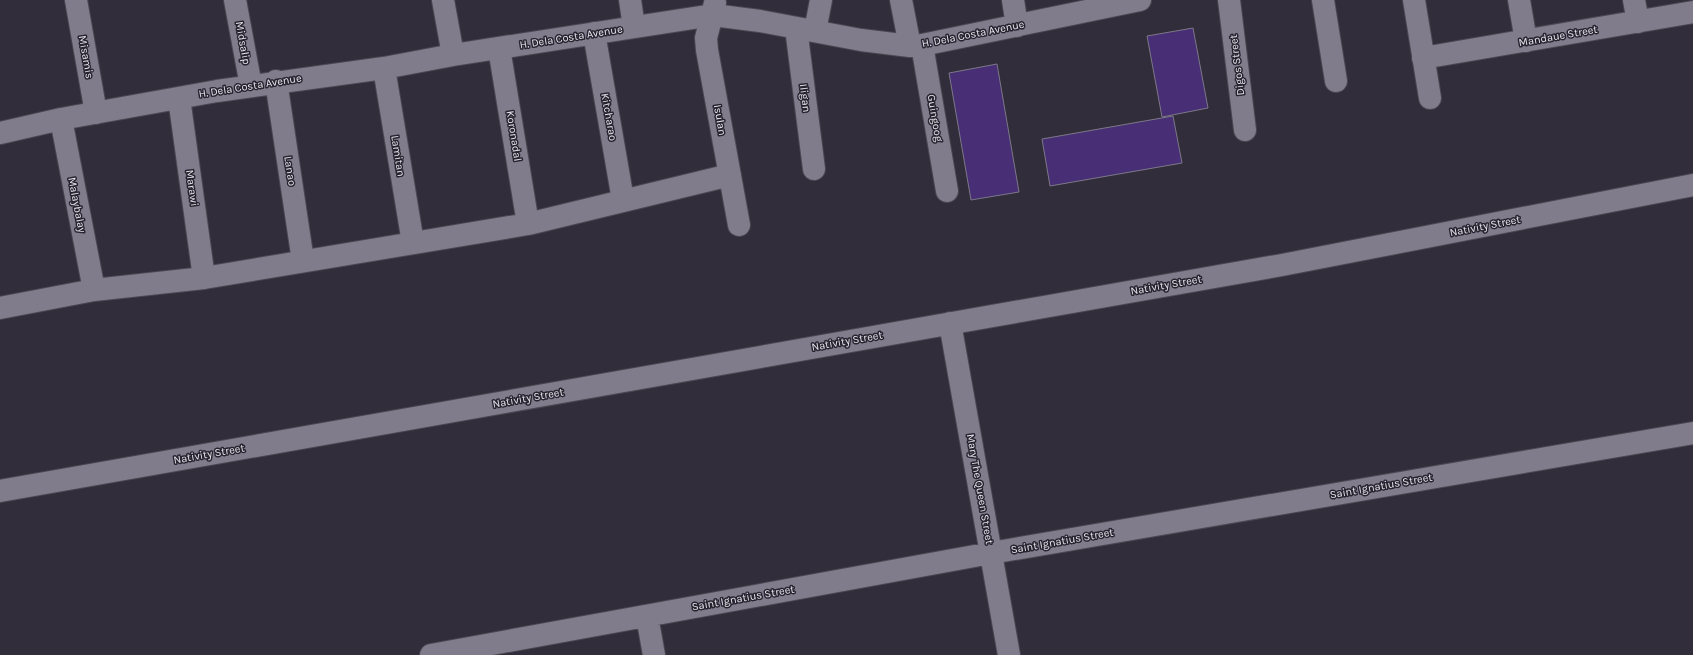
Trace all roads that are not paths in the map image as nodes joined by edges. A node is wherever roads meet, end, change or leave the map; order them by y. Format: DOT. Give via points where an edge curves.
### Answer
graph roads {
  1 [pos="76,0"];
  2 [pos="235,0"];
  3 [pos="443,0"];
  4 [pos="630,0"];
  5 [pos="821,0"];
  6 [pos="901,0"];
  7 [pos="1013,0"];
  8 [pos="1140,0"];
  9 [pos="1229,0"];
  10 [pos="1323,0"];
  11 [pos="1414,0"];
  12 [pos="1519,0"];
  13 [pos="1634,0"];
  14 [pos="714,7"];
  15 [pos="1693,12"];
  16 [pos="1638,22"];
  17 [pos="1017,26"];
  18 [pos="634,27"];
  19 [pos="806,30"];
  20 [pos="594,33"];
  21 [pos="1526,41"];
  22 [pos="916,46"];
  23 [pos="499,48"];
  24 [pos="453,55"];
  25 [pos="1424,58"];
  26 [pos="384,68"];
  27 [pos="276,82"];
  28 [pos="1336,82"];
  29 [pos="251,86"];
  30 [pos="179,98"];
  31 [pos="1430,98"];
  32 [pos="96,113"];
  33 [pos="61,120"];
  34 [pos="1245,130"];
  35 [pos="0,133"];
  36 [pos="814,169"];
  37 [pos="730,175"];
  38 [pos="1693,185"];
  39 [pos="947,191"];
  40 [pos="623,200"];
  41 [pos="528,224"];
  42 [pos="739,225"];
  43 [pos="413,244"];
  44 [pos="304,261"];
  45 [pos="204,278"];
  46 [pos="94,290"];
  47 [pos="0,308"];
  48 [pos="950,323"];
  49 [pos="1693,433"];
  50 [pos="0,491"];
  51 [pos="991,553"];
  52 [pos="647,616"];
  53 [pos="431,655"];
  54 [pos="654,655"];
  55 [pos="1009,655"];
  1 -- 32 [label="street, Misamis"];
  2 -- 29 [label="street, Midsalip"];
  3 -- 24 [label="street"];
  4 -- 18 [label="street"];
  5 -- 19 [label="street, Iligan"];
  6 -- 22 [label="street, Guingoog"];
  7 -- 17 [label="street"];
  8 -- 17 [label="street, H. Dela Costa Avenue"];
  9 -- 34 [label="street, Digos Street"];
  10 -- 28 [label="street"];
  11 -- 25 [label="street"];
  12 -- 21 [label="street"];
  13 -- 16 [label="street"];
  14 -- 18 [label="street, H. Dela Costa Avenue"];
  14 -- 19 [label="street, H. Dela Costa Avenue"];
  14 -- 37 [label="street, Isulan" via="706,38 707,50"];
  15 -- 16 [label="street, Mandaue Street"];
  16 -- 21 [label="street, Mandaue Street"];
  17 -- 22 [label="street, H. Dela Costa Avenue"];
  18 -- 20 [label="street, H. Dela Costa Avenue"];
  19 -- 22 [label="street, H. Dela Costa Avenue"];
  19 -- 36 [label="street, Iligan"];
  20 -- 23 [label="street, H. Dela Costa Avenue"];
  20 -- 40 [label="street, Kitcharao"];
  21 -- 25 [label="street, Mandaue Street"];
  22 -- 39 [label="street, Guingoog"];
  23 -- 24 [label="street, H. Dela Costa Avenue"];
  23 -- 41 [label="street, Koronadal"];
  24 -- 26 [label="street, H. Dela Costa Avenue"];
  25 -- 31 [label="street"];
  26 -- 27 [label="street, H. Dela Costa Avenue"];
  26 -- 43 [label="street, Lamitan"];
  27 -- 29 [label="street, H. Dela Costa Avenue"];
  27 -- 44 [label="street, Lanao"];
  29 -- 30 [label="street, H. Dela Costa Avenue"];
  30 -- 32 [label="street, H. Dela Costa Avenue"];
  30 -- 45 [label="street, Marawi"];
  32 -- 33 [label="street, H. Dela Costa Avenue"];
  33 -- 35 [label="street, H. Dela Costa Avenue"];
  33 -- 46 [label="street, Malaybalay"];
  37 -- 40 [label="street"];
  37 -- 42 [label="street, Isulan"];
  38 -- 48 [label="street, Nativity Street" via="1282,265"];
  40 -- 41 [label="street"];
  41 -- 43 [label="street"];
  43 -- 44 [label="street"];
  44 -- 45 [label="street"];
  45 -- 46 [label="street"];
  46 -- 47 [label="street"];
  48 -- 50 [label="street, Nativity Street"];
  48 -- 51 [label="street, Mary The Queen Street"];
  49 -- 51 [label="street, Saint Ignatius Street"];
  51 -- 52 [label="street, Saint Ignatius Street"];
  51 -- 55 [label="street, Mary The Queen Street"];
  52 -- 53 [label="street, Saint Ignatius Street"];
  52 -- 54 [label="street"];
}
